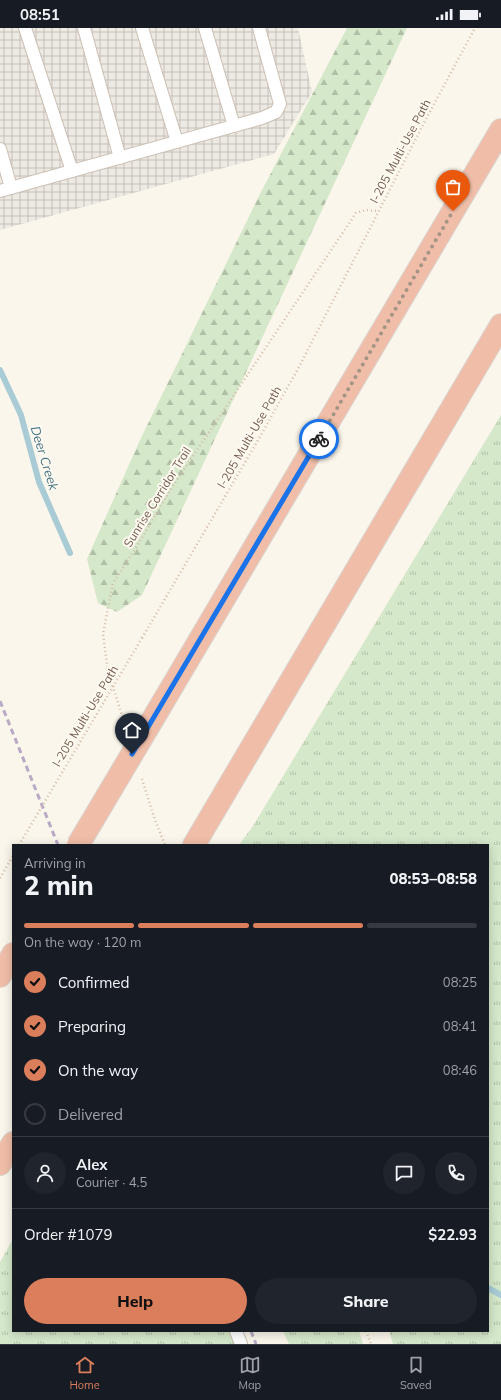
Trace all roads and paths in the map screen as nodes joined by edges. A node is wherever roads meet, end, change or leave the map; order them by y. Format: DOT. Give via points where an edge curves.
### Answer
graph roads {
  1 [pos="25,28"];
  2 [pos="84,28"];
  3 [pos="142,28"];
  4 [pos="205,28"];
  5 [pos="260,28"];
  6 [pos="475,28"];
  7 [pos="234,126"];
  8 [pos="501,130"];
  9 [pos="177,142"];
  10 [pos="0,149"];
  11 [pos="120,158"];
  12 [pos="72,171"];
  13 [pos="6,190"];
  14 [pos="378,211"];
  15 [pos="501,325"];
  16 [pos="127,731"];
  17 [pos="141,775"];
  18 [pos="20,844"];
  19 [pos="79,844"];
  20 [pos="165,844"];
  21 [pos="195,844"];
  22 [pos="12,858"];
  23 [pos="0,878"];
  24 [pos="12,956"];
  25 [pos="0,976"];
  26 [pos="12,1145"];
  27 [pos="0,1164"];
  28 [pos="236,1332"];
  29 [pos="366,1332"];
  30 [pos="241,1344"];
  31 [pos="372,1344"];
  1 -- 12 [label="lane"];
  2 -- 11 [label="lane"];
  3 -- 9 [label="lane"];
  4 -- 7 [label="lane"];
  5 -- 7 [label="lane" via="280,104 276,112"];
  6 -- 14 [label="path, I-205 Multi-Use Path"];
  7 -- 9 [label="lane"];
  8 -- 19 [label="highway, bridge"];
  9 -- 11 [label="lane"];
  10 -- 13 [label="lane"];
  11 -- 12 [label="lane"];
  12 -- 13 [label="lane"];
  14 -- 16 [label="path, Sunrise Corridor Trail" via="366,210 356,213 169,492 113,583 103,634 108,671"];
  14 -- 18 [label="path, I-205 Multi-Use Path, bridge" via="285,393"];
  15 -- 21 [label="highway"];
  17 -- 20 [label="path"];
  22 -- 23 [label="path"];
  24 -- 25 [label="highway"];
  26 -- 27 [label="highway"];
  28 -- 30 [label="lane"];
  29 -- 31 [label="path"];
}
